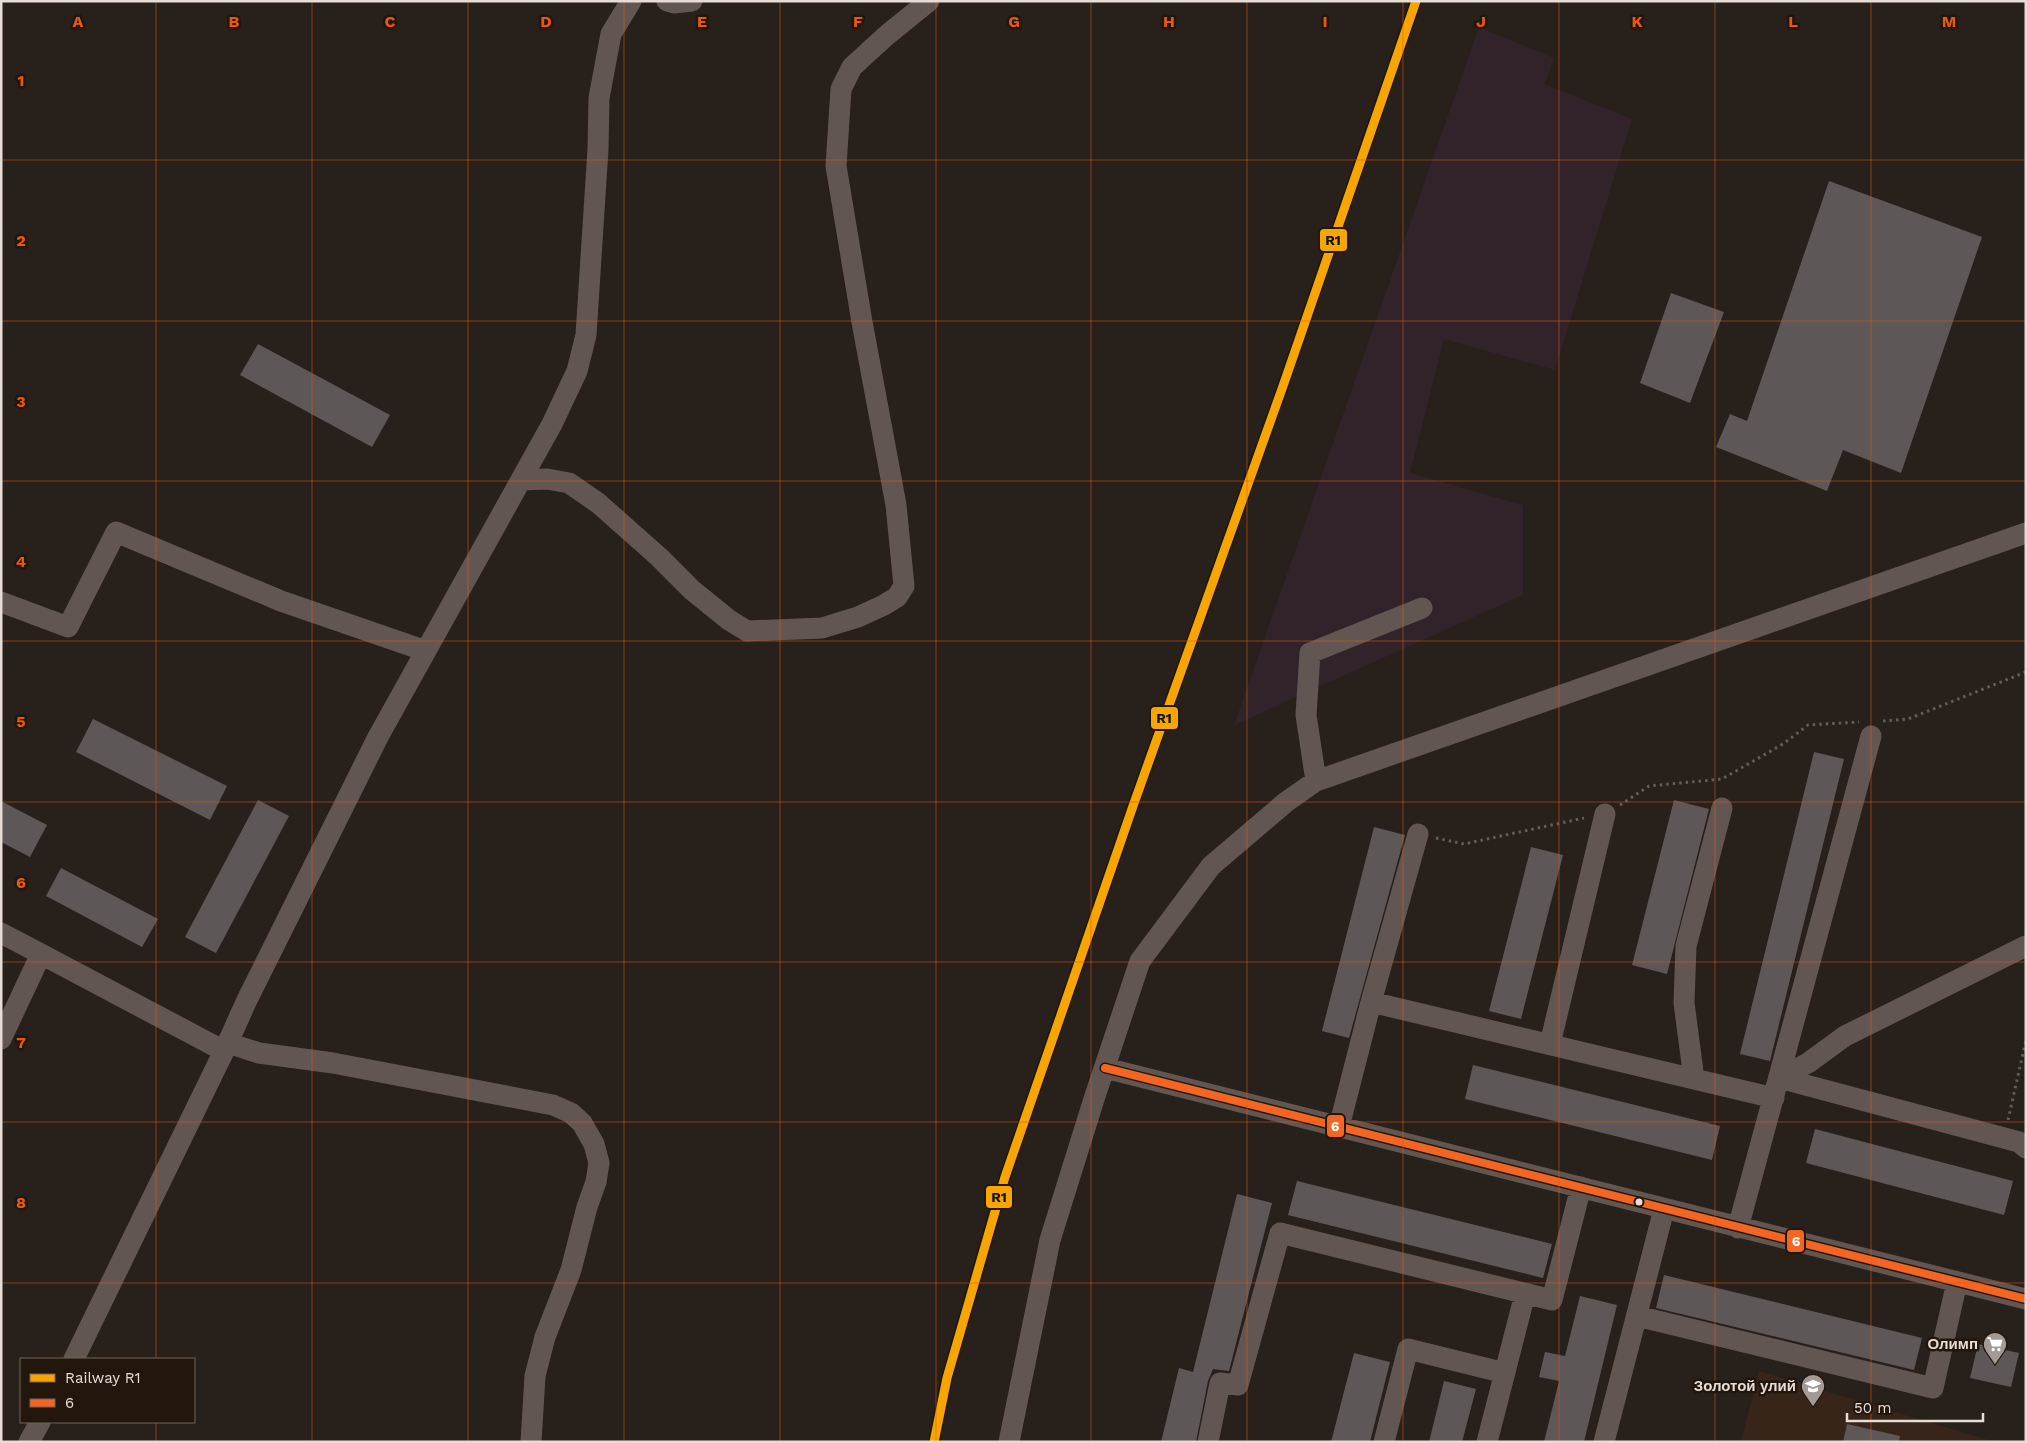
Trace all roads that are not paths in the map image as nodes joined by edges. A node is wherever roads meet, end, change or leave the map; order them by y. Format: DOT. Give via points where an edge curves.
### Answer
graph roads {
  1 [pos="631,1"];
  2 [pos="667,1"];
  3 [pos="692,1"];
  4 [pos="929,1"];
  5 [pos="521,480"];
  6 [pos="2026,533"];
  7 [pos="1,602"];
  8 [pos="1422,608"];
  9 [pos="426,651"];
  10 [pos="1872,726"];
  11 [pos="1316,781"];
  12 [pos="1722,808"];
  13 [pos="1605,814"];
  14 [pos="1418,834"];
  15 [pos="1,933"];
  16 [pos="2024,943"];
  17 [pos="41,954"];
  18 [pos="1371,1002"];
  19 [pos="1,1039"];
  20 [pos="1550,1044"];
  21 [pos="226,1047"];
  22 [pos="1105,1068"];
  23 [pos="1694,1079"];
  24 [pos="1776,1088"];
  25 [pos="1340,1127"];
  26 [pos="2026,1148"];
  27 [pos="1581,1188"];
  28 [pos="1664,1209"];
  29 [pos="1738,1228"];
  30 [pos="1957,1282"];
  31 [pos="1526,1294"];
  32 [pos="2026,1299"];
  33 [pos="1637,1316"];
  34 [pos="74,1358"];
  35 [pos="1505,1373"];
  36 [pos="39,1423"];
  37 [pos="29,1442"];
  38 [pos="531,1442"];
  39 [pos="1009,1442"];
  40 [pos="1208,1442"];
  41 [pos="1384,1442"];
  42 [pos="1488,1442"];
  43 [pos="1604,1442"];
  1 -- 5 [label="street" via="612,34 599,98 586,335 577,371"];
  2 -- 3 [label="street"];
  4 -- 5 [label="street" via="852,68 841,89 836,166 896,505 904,586 897,597 858,617 822,628 747,631 692,590 598,503 569,483 547,479"];
  5 -- 9 [label="street"];
  6 -- 11 [label="street"];
  7 -- 9 [label="street" via="68,627 116,532 281,601"];
  8 -- 11 [label="street" via="1310,653 1306,715"];
  9 -- 21 [label="street" via="378,737"];
  10 -- 24 [label="street"];
  11 -- 22 [label="street" via="1286,802 1211,866 1140,961"];
  12 -- 23 [label="street" via="1686,946 1684,1003"];
  13 -- 20 [label="street"];
  14 -- 18 [label="street"];
  15 -- 17 [label="street"];
  16 -- 24 [label="street" via="1845,1036"];
  17 -- 19 [label="street"];
  17 -- 21 [label="street"];
  18 -- 20 [label="street"];
  18 -- 25 [label="street"];
  20 -- 23 [label="street"];
  21 -- 34 [label="street"];
  21 -- 38 [label="street" via="333,1063 553,1105 571,1113 582,1123 594,1144 599,1163 596,1182 571,1270 545,1336 535,1376"];
  22 -- 25 [label="street"];
  22 -- 39 [label="street" via="1050,1240"];
  23 -- 24 [label="street"];
  24 -- 26 [label="street" via="2003,1138 2019,1142"];
  24 -- 29 [label="street"];
  25 -- 27 [label="street"];
  27 -- 28 [label="street"];
  27 -- 31 [label="street" via="1552,1300"];
  28 -- 29 [label="street"];
  28 -- 33 [label="street"];
  29 -- 30 [label="street"];
  30 -- 32 [label="street"];
  30 -- 33 [label="street" via="1932,1388"];
  31 -- 35 [label="street"];
  31 -- 40 [label="street" via="1280,1233 1238,1385 1220,1383"];
  33 -- 43 [label="street"];
  35 -- 41 [label="street" via="1408,1348"];
  35 -- 42 [label="street"];
  36 -- 37 [label="street"];
}
